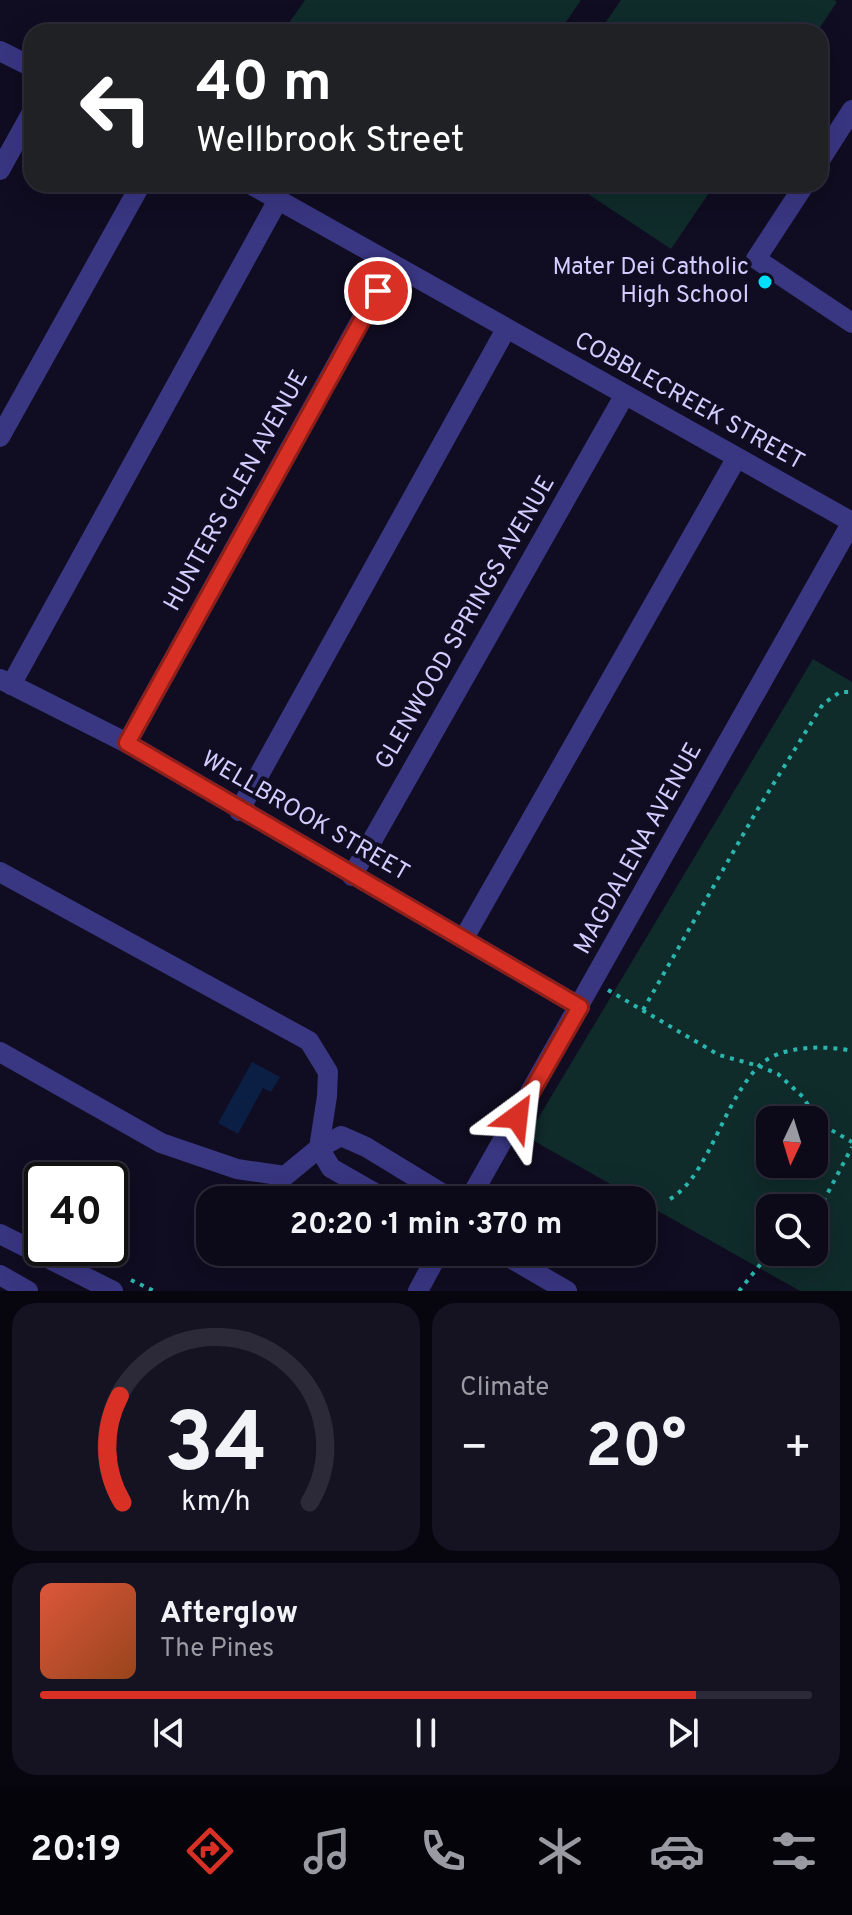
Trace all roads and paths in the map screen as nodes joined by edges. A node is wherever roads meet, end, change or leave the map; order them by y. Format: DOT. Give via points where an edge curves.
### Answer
graph roads {
  1 [pos="0,51"];
  2 [pos="24,63"];
  3 [pos="852,110"];
  4 [pos="24,126"];
  5 [pos="828,148"];
  6 [pos="0,170"];
  7 [pos="137,192"];
  8 [pos="264,192"];
  9 [pos="800,192"];
  10 [pos="278,200"];
  11 [pos="392,264"];
  12 [pos="852,323"];
  13 [pos="506,329"];
  14 [pos="624,396"];
  15 [pos="0,437"];
  16 [pos="736,459"];
  17 [pos="852,522"];
  18 [pos="5,682"];
  19 [pos="852,692"];
  20 [pos="127,743"];
  21 [pos="239,811"];
  22 [pos="0,872"];
  23 [pos="352,876"];
  24 [pos="464,938"];
  25 [pos="594,982"];
  26 [pos="580,1007"];
  27 [pos="643,1010"];
  28 [pos="852,1051"];
  29 [pos="0,1052"];
  30 [pos="759,1066"];
  31 [pos="852,1145"];
  32 [pos="319,1148"];
  33 [pos="362,1186"];
  34 [pos="430,1186"];
  35 [pos="477,1186"];
  36 [pos="827,1194"];
  37 [pos="670,1199"];
  38 [pos="0,1234"];
  39 [pos="431,1266"];
  40 [pos="524,1266"];
  41 [pos="759,1266"];
  42 [pos="0,1275"];
  43 [pos="28,1291"];
  44 [pos="113,1291"];
  45 [pos="418,1291"];
  46 [pos="567,1291"];
  47 [pos="739,1291"];
  1 -- 2 [label="street"];
  3 -- 5 [label="street"];
  4 -- 6 [label="street"];
  7 -- 15 [label="street"];
  8 -- 10 [label="street, COBBLECREEK STREET"];
  9 -- 12 [label="street" via="756,259"];
  10 -- 11 [label="street, COBBLECREEK STREET"];
  10 -- 18 [label="street"];
  11 -- 13 [label="street, COBBLECREEK STREET"];
  11 -- 20 [label="street, HUNTERS GLEN AVENUE"];
  13 -- 14 [label="street, COBBLECREEK STREET"];
  13 -- 21 [label="street"];
  14 -- 16 [label="street, COBBLECREEK STREET"];
  14 -- 23 [label="street, GLENWOOD SPRINGS AVENUE"];
  16 -- 17 [label="street, COBBLECREEK STREET"];
  16 -- 24 [label="street"];
  17 -- 25 [label="street, MAGDALENA AVENUE"];
  18 -- 20 [label="street, WELLBROOK STREET"];
  19 -- 27 [label="path" via="840,692 823,704"];
  20 -- 21 [label="street, WELLBROOK STREET"];
  21 -- 23 [label="street, WELLBROOK STREET"];
  22 -- 32 [label="street" via="309,1041 328,1072"];
  23 -- 24 [label="street, WELLBROOK STREET"];
  24 -- 26 [label="street, WELLBROOK STREET"];
  25 -- 26 [label="street, MAGDALENA AVENUE"];
  25 -- 27 [label="path"];
  26 -- 35 [label="street, MAGDALENA AVENUE"];
  27 -- 30 [label="path" via="719,1055"];
  28 -- 30 [label="path" via="829,1046 796,1050"];
  29 -- 32 [label="street" via="161,1143 237,1169 285,1176"];
  30 -- 31 [label="path" via="778,1074 803,1097 819,1123"];
  30 -- 37 [label="path" via="701,1165"];
  31 -- 36 [label="path"];
  32 -- 33 [label="street" via="331,1168"];
  32 -- 34 [label="street" via="341,1136"];
  38 -- 44 [label="street"];
  39 -- 45 [label="street"];
  40 -- 46 [label="street"];
  41 -- 47 [label="path"];
  42 -- 43 [label="street"];
}
